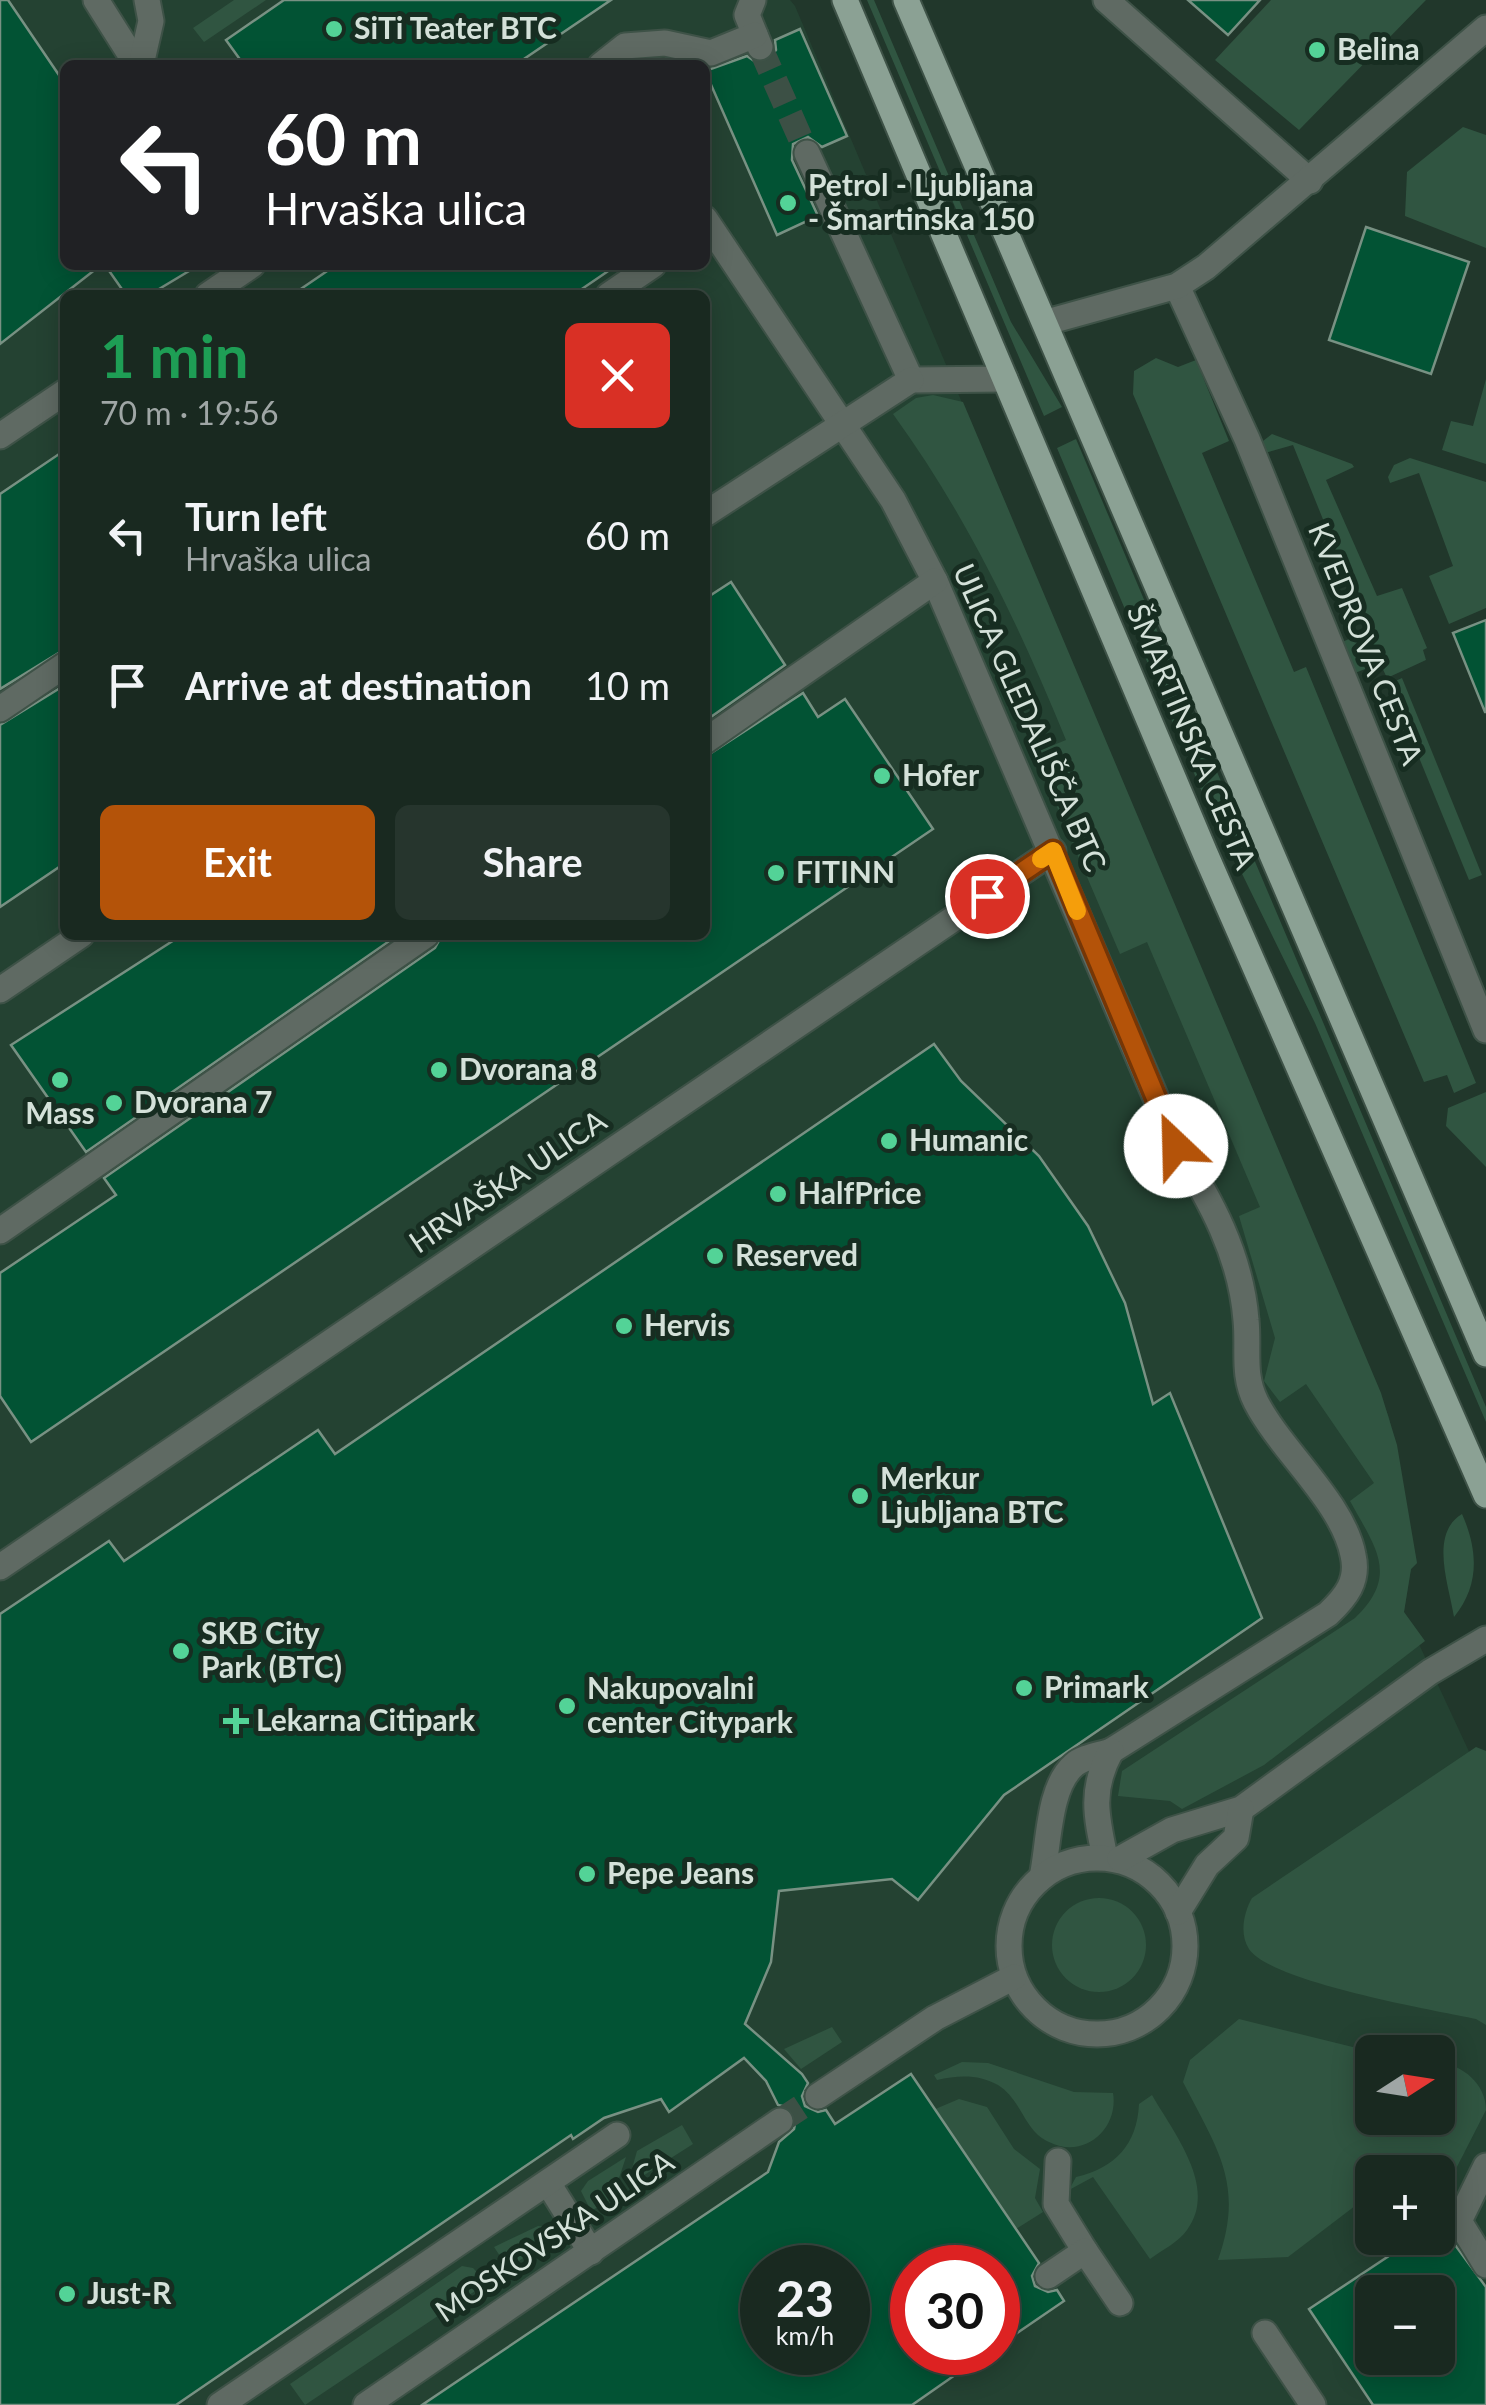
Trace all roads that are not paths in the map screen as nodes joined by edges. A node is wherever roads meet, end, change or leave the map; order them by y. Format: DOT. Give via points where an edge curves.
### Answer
graph roads {
  1 [pos="96,0"];
  2 [pos="146,0"];
  3 [pos="753,0"];
  4 [pos="845,0"];
  5 [pos="906,0"];
  6 [pos="1106,0"];
  7 [pos="1486,28"];
  8 [pos="136,60"];
  9 [pos="140,60"];
  10 [pos="607,60"];
  11 [pos="807,154"];
  12 [pos="1310,181"];
  13 [pos="710,229"];
  14 [pos="245,270"];
  15 [pos="646,270"];
  16 [pos="1177,286"];
  17 [pos="215,290"];
  18 [pos="616,290"];
  19 [pos="1046,322"];
  20 [pos="1005,379"];
  21 [pos="911,380"];
  22 [pos="60,395"];
  23 [pos="842,421"];
  24 [pos="0,436"];
  25 [pos="710,511"];
  26 [pos="935,581"];
  27 [pos="60,667"];
  28 [pos="0,709"];
  29 [pos="710,738"];
  30 [pos="1053,851"];
  31 [pos="74,940"];
  32 [pos="419,940"];
  33 [pos="0,990"];
  34 [pos="1486,1030"];
  35 [pos="0,1231"];
  36 [pos="1486,1354"];
  37 [pos="1486,1495"];
  38 [pos="0,1567"];
  39 [pos="1486,1639"];
  40 [pos="1110,1751"];
  41 [pos="1241,1809"];
  42 [pos="1113,1858"];
  43 [pos="1042,1877"];
  44 [pos="1178,1912"];
  45 [pos="1014,1978"];
  46 [pos="818,2096"];
  47 [pos="780,2121"];
  48 [pos="617,2135"];
  49 [pos="1058,2160"];
  50 [pos="1486,2166"];
  51 [pos="548,2182"];
  52 [pos="1086,2250"];
  53 [pos="591,2252"];
  54 [pos="1486,2265"];
  55 [pos="1048,2276"];
  56 [pos="1120,2304"];
  57 [pos="1265,2333"];
  58 [pos="220,2405"];
  59 [pos="366,2405"];
  60 [pos="1313,2405"];
  1 -- 8 [label="street"];
  2 -- 9 [label="street" via="151,21"];
  3 -- 10 [label="street" via="747,15 758,41 710,53 665,42 624,46"];
  4 -- 20 [label="main road, ŠMARTINSKA CESTA"];
  5 -- 19 [label="main road, ŠMARTINSKA CESTA"];
  6 -- 12 [label="street"];
  7 -- 12 [label="street"];
  11 -- 21 [label="street"];
  12 -- 16 [label="street"];
  13 -- 23 [label="street, ULICA GLEDALIŠČA BTC"];
  14 -- 17 [label="street"];
  15 -- 18 [label="street"];
  16 -- 19 [label="street"];
  16 -- 34 [label="street, KVEDROVA CESTA" via="1247,439"];
  19 -- 36 [label="main road, ŠMARTINSKA CESTA"];
  20 -- 21 [label="street"];
  20 -- 37 [label="main road, ŠMARTINSKA CESTA"];
  21 -- 23 [label="street"];
  22 -- 24 [label="street"];
  23 -- 25 [label="street"];
  23 -- 26 [label="street, ULICA GLEDALIŠČA BTC" via="894,500"];
  26 -- 29 [label="street"];
  26 -- 30 [label="street, ULICA GLEDALIŠČA BTC"];
  27 -- 28 [label="street"];
  30 -- 38 [label="street, HRVAŠKA ULICA"];
  30 -- 40 [label="street, ULICA GLEDALIŠČA BTC" via="1152,1121 1217,1212 1246,1320 1246,1382 1342,1526 1354,1560 1350,1591 1328,1614"];
  31 -- 33 [label="street"];
  32 -- 35 [label="street"];
  39 -- 41 [label="street"];
  40 -- 42 [label="street" via="1096,1778 1094,1808"];
  40 -- 43 [label="street, ULICA GLEDALIŠČA BTC" via="1078,1761 1066,1773"];
  41 -- 42 [label="street" via="1172,1830"];
  41 -- 44 [label="street" via="1236,1838 1207,1865"];
  42 -- 43 [label="street" via="1075,1860"];
  42 -- 44 [label="street" via="1162,1886"];
  43 -- 45 [label="street" via="1018,1905 1010,1928"];
  44 -- 45 [label="street" via="1186,1945 1175,1987 1134,2026 1098,2034 1063,2028 1034,2008"];
  45 -- 46 [label="street" via="935,2018"];
  47 -- 53 [label="street, MOSKOVSKA ULICA"];
  48 -- 51 [label="street"];
  49 -- 52 [label="street" via="1056,2204"];
  50 -- 54 [label="street" via="1459,2221"];
  51 -- 53 [label="street"];
  51 -- 58 [label="street"];
  52 -- 55 [label="street"];
  52 -- 56 [label="street"];
  53 -- 59 [label="street, MOSKOVSKA ULICA"];
  57 -- 60 [label="street"];
}
